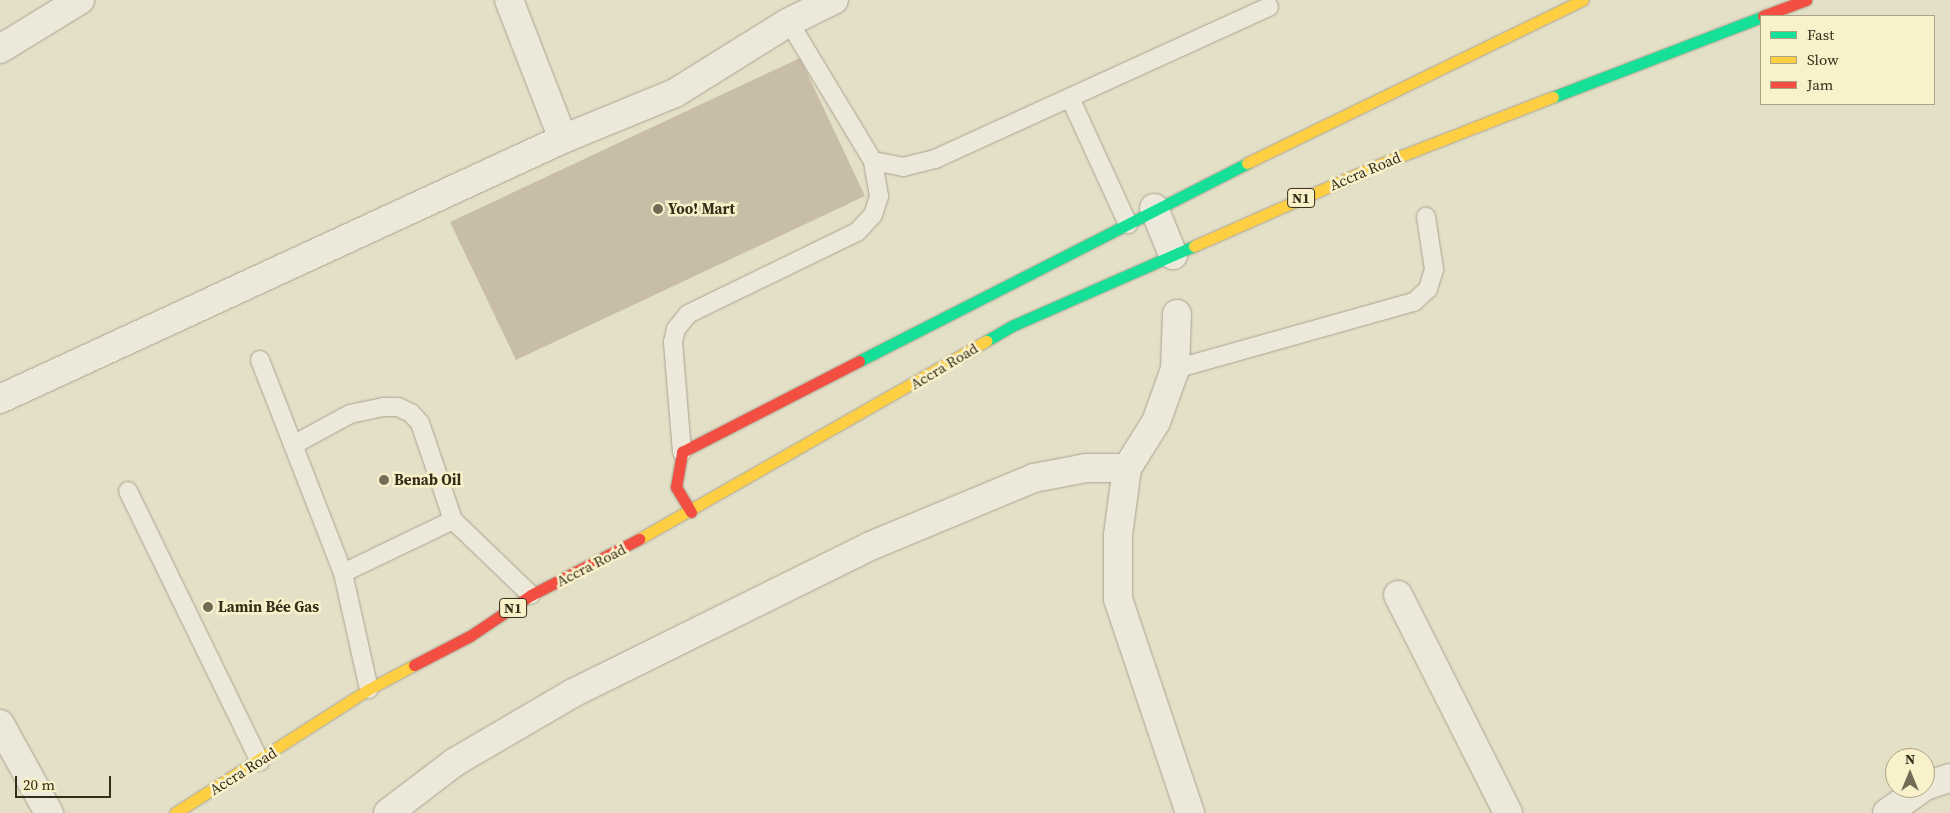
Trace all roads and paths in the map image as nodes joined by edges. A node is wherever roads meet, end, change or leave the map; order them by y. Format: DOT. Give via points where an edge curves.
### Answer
graph roads {
  1 [pos="80,0"];
  2 [pos="509,0"];
  3 [pos="834,0"];
  4 [pos="1583,0"];
  5 [pos="1806,0"];
  6 [pos="1269,7"];
  7 [pos="1767,15"];
  8 [pos="1760,18"];
  9 [pos="789,22"];
  10 [pos="0,49"];
  11 [pos="1070,98"];
  12 [pos="563,139"];
  13 [pos="873,161"];
  14 [pos="1154,208"];
  15 [pos="1426,218"];
  16 [pos="1128,224"];
  17 [pos="1173,255"];
  18 [pos="1176,314"];
  19 [pos="260,360"];
  20 [pos="1176,369"];
  21 [pos="0,399"];
  22 [pos="293,445"];
  23 [pos="682,452"];
  24 [pos="1127,468"];
  25 [pos="128,491"];
  26 [pos="691,512"];
  27 [pos="453,520"];
  28 [pos="343,573"];
  29 [pos="532,595"];
  30 [pos="1398,595"];
  31 [pos="369,689"];
  32 [pos="0,724"];
  33 [pos="260,762"];
  34 [pos="1950,778"];
  35 [pos="1935,783"];
  36 [pos="1908,798"];
  37 [pos="404,808"];
  38 [pos="49,813"];
  39 [pos="175,813"];
  40 [pos="1190,813"];
  41 [pos="1508,813"];
  42 [pos="1887,813"];
  1 -- 10 [label="street"];
  2 -- 12 [label="street"];
  3 -- 9 [label="street"];
  4 -- 14 [label="main road"];
  5 -- 7 [label="main road, Accra Road / N1"];
  6 -- 11 [label="lane"];
  8 -- 17 [label="main road, Accra Road / N1" via="1373,166"];
  9 -- 12 [label="street" via="675,93"];
  9 -- 13 [label="lane"];
  11 -- 13 [label="lane" via="935,159 903,166"];
  11 -- 16 [label="lane"];
  12 -- 21 [label="street"];
  13 -- 23 [label="lane" via="879,196 873,215 857,232 688,314 676,329 673,342"];
  14 -- 16 [label="main road"];
  14 -- 17 [label="street"];
  15 -- 20 [label="lane" via="1434,269 1428,288 1414,302"];
  16 -- 23 [label="main road"];
  17 -- 26 [label="main road, Accra Road / N1" via="1014,325"];
  18 -- 20 [label="street"];
  19 -- 22 [label="lane"];
  20 -- 24 [label="street" via="1156,422"];
  22 -- 27 [label="lane" via="350,414 383,407 398,407 411,413 420,423"];
  22 -- 28 [label="lane"];
  23 -- 26 [label="main road" via="676,487"];
  24 -- 37 [label="street" via="1086,468 1034,478 868,547 573,693 456,762"];
  24 -- 40 [label="street" via="1118,535 1118,599"];
  25 -- 33 [label="lane"];
  26 -- 29 [label="main road, Accra Road / N1"];
  27 -- 28 [label="lane"];
  27 -- 29 [label="lane"];
  28 -- 31 [label="lane"];
  29 -- 31 [label="main road, Accra Road / N1" via="470,636"];
  30 -- 41 [label="street"];
  31 -- 33 [label="main road, Accra Road / N1"];
  32 -- 38 [label="street"];
  33 -- 39 [label="main road, Accra Road / N1"];
  34 -- 35 [label="street"];
  36 -- 42 [label="street"];
}
